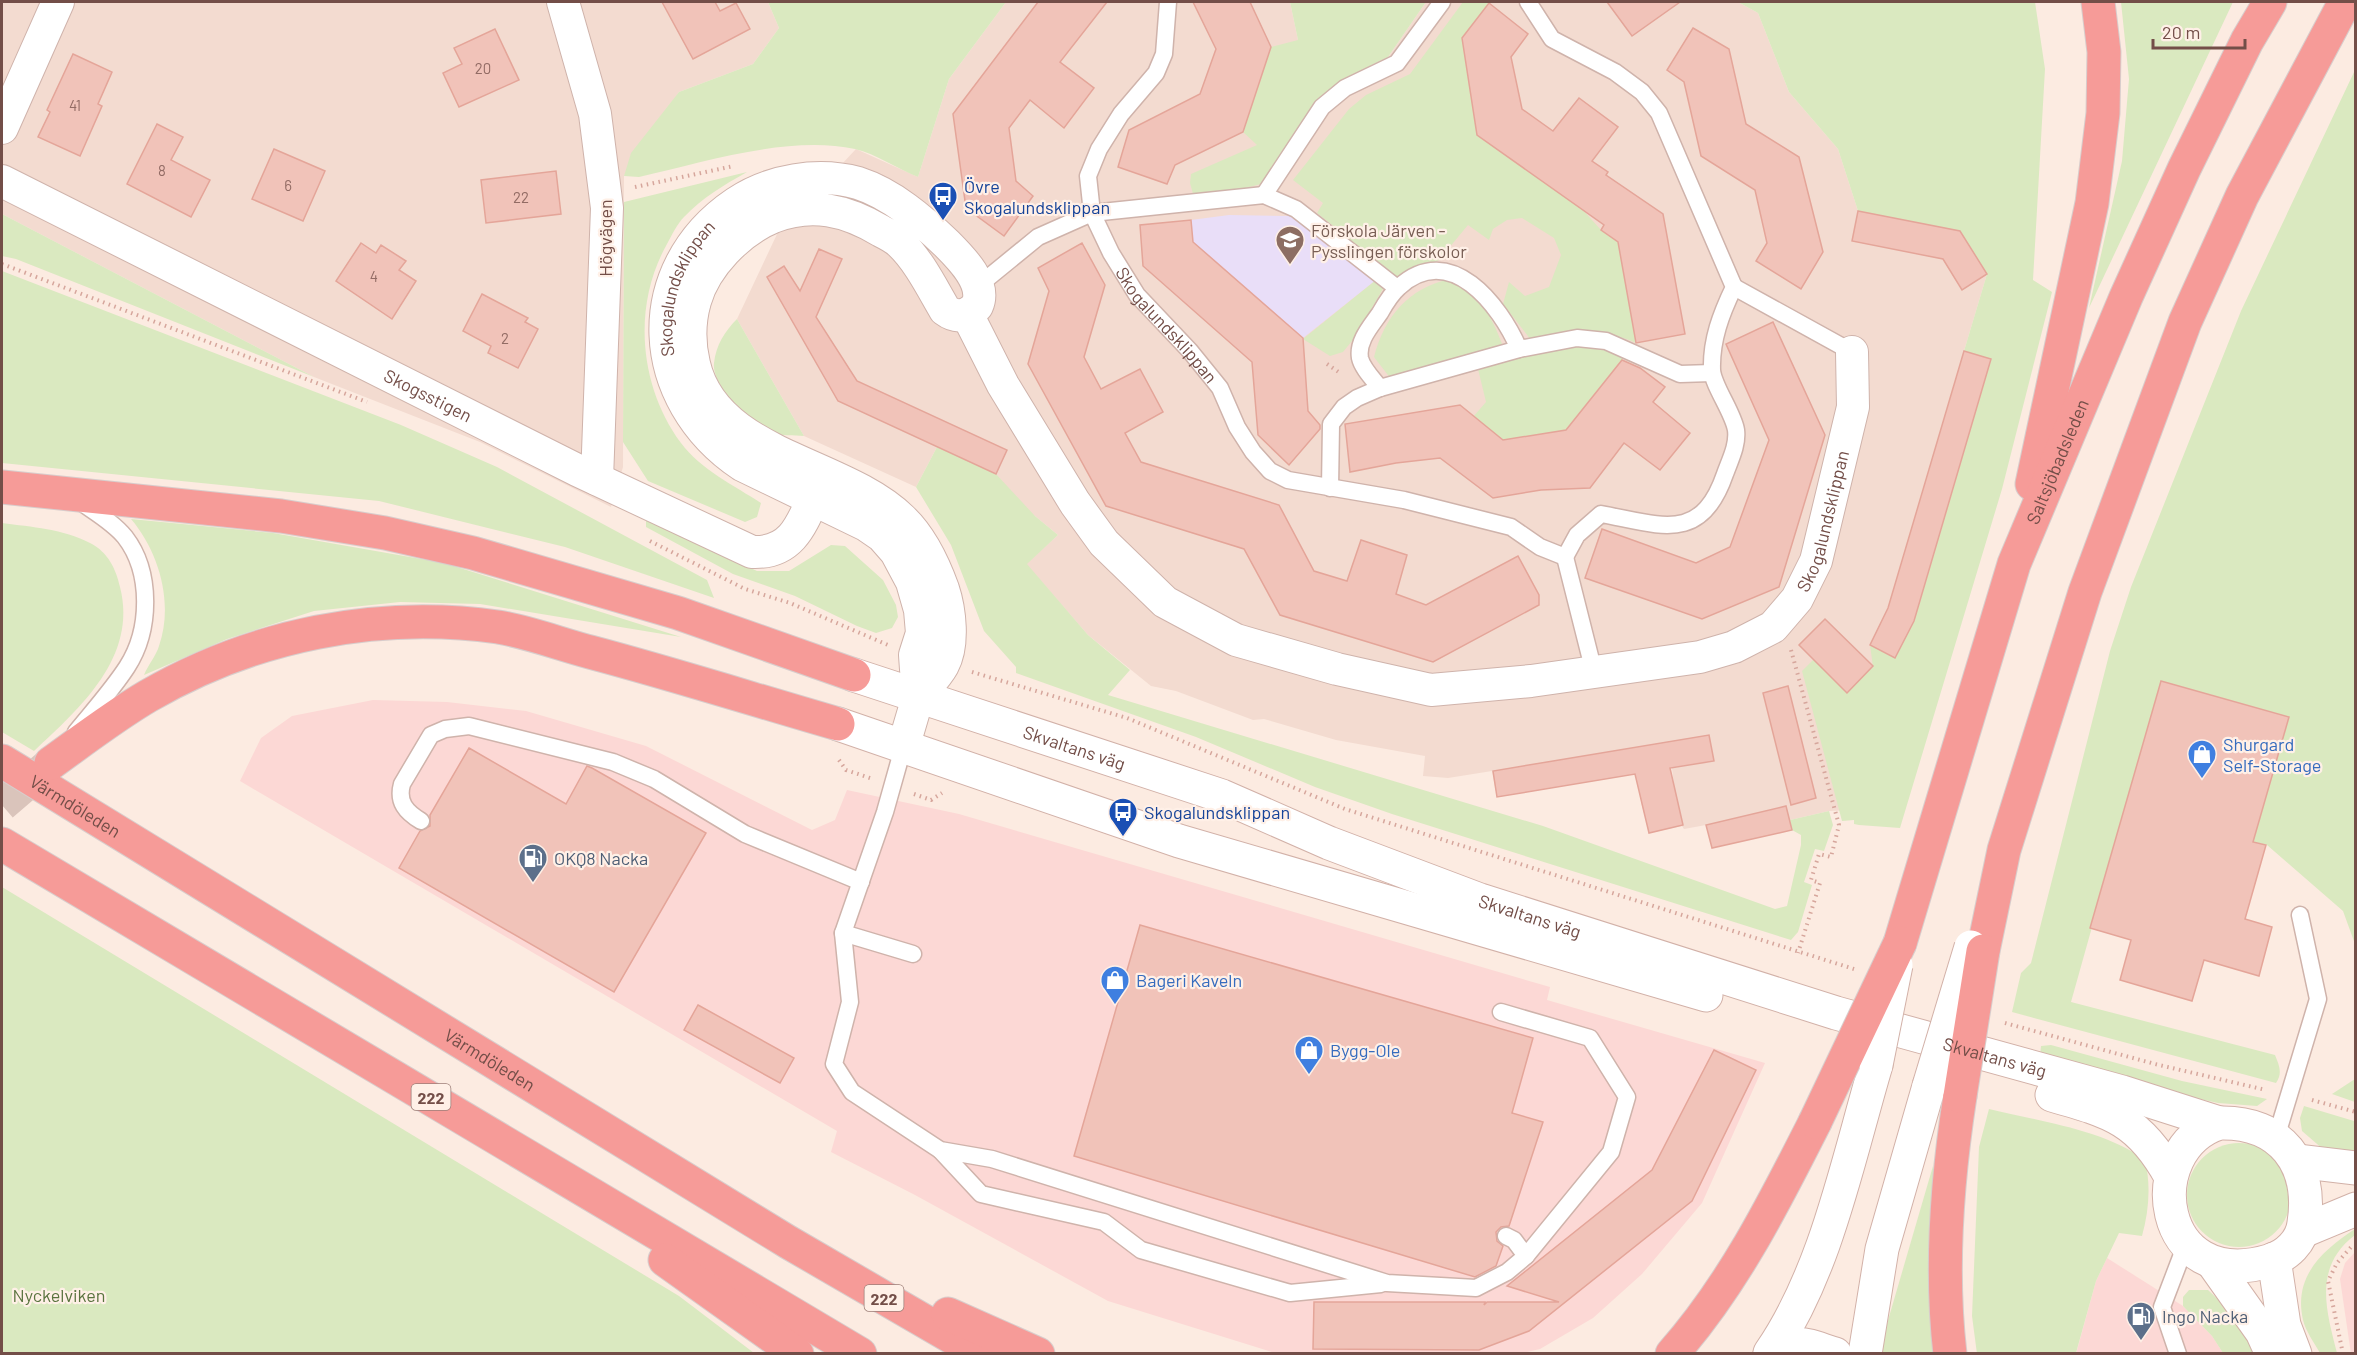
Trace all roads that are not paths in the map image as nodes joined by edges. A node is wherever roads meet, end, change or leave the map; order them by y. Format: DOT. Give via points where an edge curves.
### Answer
graph roads {
  1 [pos="58,2"];
  2 [pos="563,2"];
  3 [pos="1168,2"];
  4 [pos="1442,2"];
  5 [pos="1528,2"];
  6 [pos="2098,2"];
  7 [pos="2270,2"];
  8 [pos="2344,5"];
  9 [pos="2,128"];
  10 [pos="2,181"];
  11 [pos="1264,195"];
  12 [pos="1092,213"];
  13 [pos="1734,287"];
  14 [pos="1397,288"];
  15 [pos="972,300"];
  16 [pos="1519,349"];
  17 [pos="1852,352"];
  18 [pos="1712,373"];
  19 [pos="1380,388"];
  20 [pos="597,479"];
  21 [pos="819,486"];
  22 [pos="2,487"];
  23 [pos="1330,488"];
  24 [pos="70,495"];
  25 [pos="1565,557"];
  26 [pos="2014,564"];
  27 [pos="1594,672"];
  28 [pos="854,675"];
  29 [pos="918,697"];
  30 [pos="838,724"];
  31 [pos="903,748"];
  32 [pos="2,761"];
  33 [pos="51,763"];
  34 [pos="421,821"];
  35 [pos="2,844"];
  36 [pos="861,882"];
  37 [pos="2300,915"];
  38 [pos="843,933"];
  39 [pos="1900,943"];
  40 [pos="1977,949"];
  41 [pos="913,954"];
  42 [pos="1501,1012"];
  43 [pos="458,1113"];
  44 [pos="2218,1124"];
  45 [pos="2286,1149"];
  46 [pos="940,1150"];
  47 [pos="2355,1168"];
  48 [pos="2171,1177"];
  49 [pos="2355,1209"];
  50 [pos="2303,1231"];
  51 [pos="1506,1236"];
  52 [pos="788,1242"];
  53 [pos="2186,1244"];
  54 [pos="1526,1256"];
  55 [pos="2274,1259"];
  56 [pos="2213,1263"];
  57 [pos="1387,1283"];
  58 [pos="797,1353"];
  59 [pos="860,1353"];
  60 [pos="981,1353"];
  61 [pos="1038,1353"];
  62 [pos="1672,1353"];
  63 [pos="1770,1353"];
  64 [pos="1835,1353"];
  65 [pos="1865,1353"];
  66 [pos="1950,1353"];
  67 [pos="2178,1353"];
  68 [pos="2272,1353"];
  69 [pos="2295,1353"];
  1 -- 9 [label="street"];
  2 -- 20 [label="street, Högvägen" via="595,114 607,208"];
  3 -- 12 [label="lane, Skogalundsklippan" via="1160,64 1104,140 1088,176"];
  4 -- 11 [label="lane" via="1397,63 1345,88 1323,107"];
  5 -- 13 [label="lane" via="1552,39 1615,72 1642,92 1659,113"];
  6 -- 26 [label="highway" via="2104,52 2103,113 2092,203"];
  7 -- 26 [label="highway, Saltsjöbadsleden" via="2247,41 2155,233"];
  8 -- 40 [label="highway" via="2242,196 2185,322 2085,592"];
  10 -- 20 [label="street, Skogsstigen"];
  11 -- 12 [label="lane"];
  11 -- 14 [label="lane" via="1296,209"];
  12 -- 15 [label="lane" via="1038,237"];
  12 -- 23 [label="lane, Skogalundsklippan" via="1137,295 1220,388 1253,452 1270,471 1288,480"];
  13 -- 17 [label="lane, Skogalundsklippan"];
  13 -- 18 [label="lane" via="1714,337"];
  14 -- 16 [label="lane" via="1412,277 1429,272 1457,275 1489,300"];
  14 -- 19 [label="lane" via="1359,350 1360,362"];
  15 -- 21 [label="street, Skogalundsklippan" via="957,316 945,310 900,242 845,212 815,209 784,213 763,222 725,253 698,290 693,308 690,329 696,374 712,403 728,420"];
  15 -- 21 [label="street, Skogalundsklippan" via="963,260 886,196 858,183 806,179 759,190 723,212 696,237 685,252 665,306 667,348 681,397 710,440 742,465"];
  15 -- 27 [label="street, Skogalundsklippan" via="1003,385 1081,511 1104,543 1178,611 1236,639 1337,669 1431,690"];
  16 -- 18 [label="lane" via="1577,338 1605,341 1680,374"];
  16 -- 19 [label="lane"];
  17 -- 27 [label="street, Skogalundsklippan" via="1853,407 1816,561 1797,599 1773,627 1734,647 1700,657"];
  18 -- 25 [label="lane" via="1736,426 1737,439 1711,505 1687,524 1601,514 1577,535"];
  19 -- 23 [label="lane" via="1344,407 1331,424"];
  20 -- 21 [label="street, Skogsstigen" via="752,552 767,552 789,543"];
  21 -- 29 [label="street, Skogalundsklippan" via="877,500 902,519 936,570 947,601 949,626 929,659"];
  22 -- 24 [label="highway"];
  23 -- 25 [label="lane, Skogalundsklippan" via="1404,500 1511,527 1540,547"];
  24 -- 28 [label="highway" via="281,516 473,553 678,613"];
  24 -- 33 [label="lane" via="123,535 137,554 144,580 145,612 128,666"];
  25 -- 27 [label="lane"];
  26 -- 39 [label="highway, Saltsjöbadsleden"];
  28 -- 29 [label="main road, Skvaltans väg"];
  29 -- 31 [label="street, Skogalundsklippan"];
  29 -- 44 [label="main road, Skvaltans väg" via="1222,796 1329,843 1480,900 1836,1013 2122,1092"];
  30 -- 31 [label="main road, Skvaltans väg"];
  30 -- 33 [label="highway" via="500,628 394,622 299,635 240,652 149,695"];
  31 -- 36 [label="lane"];
  31 -- 48 [label="main road, Skvaltans väg" via="1179,841 2087,1105 2123,1119 2139,1132 2158,1152"];
  32 -- 52 [label="highway, Värmdöleden / 222"];
  34 -- 36 [label="lane" via="405,809 402,784 431,735 469,726 613,762 654,779 746,834"];
  35 -- 43 [label="highway, 222"];
  36 -- 38 [label="lane"];
  37 -- 45 [label="lane" via="2318,999 2291,1095"];
  38 -- 41 [label="lane"];
  38 -- 46 [label="lane" via="850,1002 834,1064 852,1092"];
  39 -- 62 [label="highway, Saltsjöbadsleden, bridge" via="1766,1218 1701,1321"];
  39 -- 63 [label="main road, bridge" via="1876,1065 1824,1243 1782,1336"];
  40 -- 65 [label="main road, bridge" via="1929,1086 1882,1249"];
  40 -- 66 [label="highway, bridge" via="1953,1144 1947,1234"];
  42 -- 54 [label="lane" via="1590,1038 1627,1097 1611,1152"];
  43 -- 58 [label="highway"];
  43 -- 59 [label="highway, 222"];
  44 -- 45 [label="main road, Skvaltans väg" via="2252,1128"];
  44 -- 48 [label="main road" via="2198,1132"];
  45 -- 47 [label="main road, Skvaltans väg"];
  45 -- 50 [label="main road" via="2306,1191"];
  46 -- 57 [label="lane" via="992,1159"];
  46 -- 57 [label="lane" via="981,1194 1104,1222 1142,1250 1290,1293"];
  48 -- 53 [label="main road" via="2170,1209"];
  49 -- 50 [label="main road"];
  50 -- 55 [label="main road" via="2288,1252"];
  51 -- 54 [label="lane" via="1514,1239"];
  52 -- 60 [label="highway, Värmdöleden / 222"];
  52 -- 61 [label="highway"];
  53 -- 56 [label="main road"];
  53 -- 67 [label="lane" via="2162,1307"];
  54 -- 57 [label="lane" via="1507,1272 1476,1287"];
  55 -- 56 [label="main road" via="2248,1267"];
  55 -- 69 [label="main road" via="2284,1325"];
  56 -- 68 [label="main road" via="2262,1332"];
  63 -- 64 [label="main road" via="1788,1344 1805,1344"];
}
